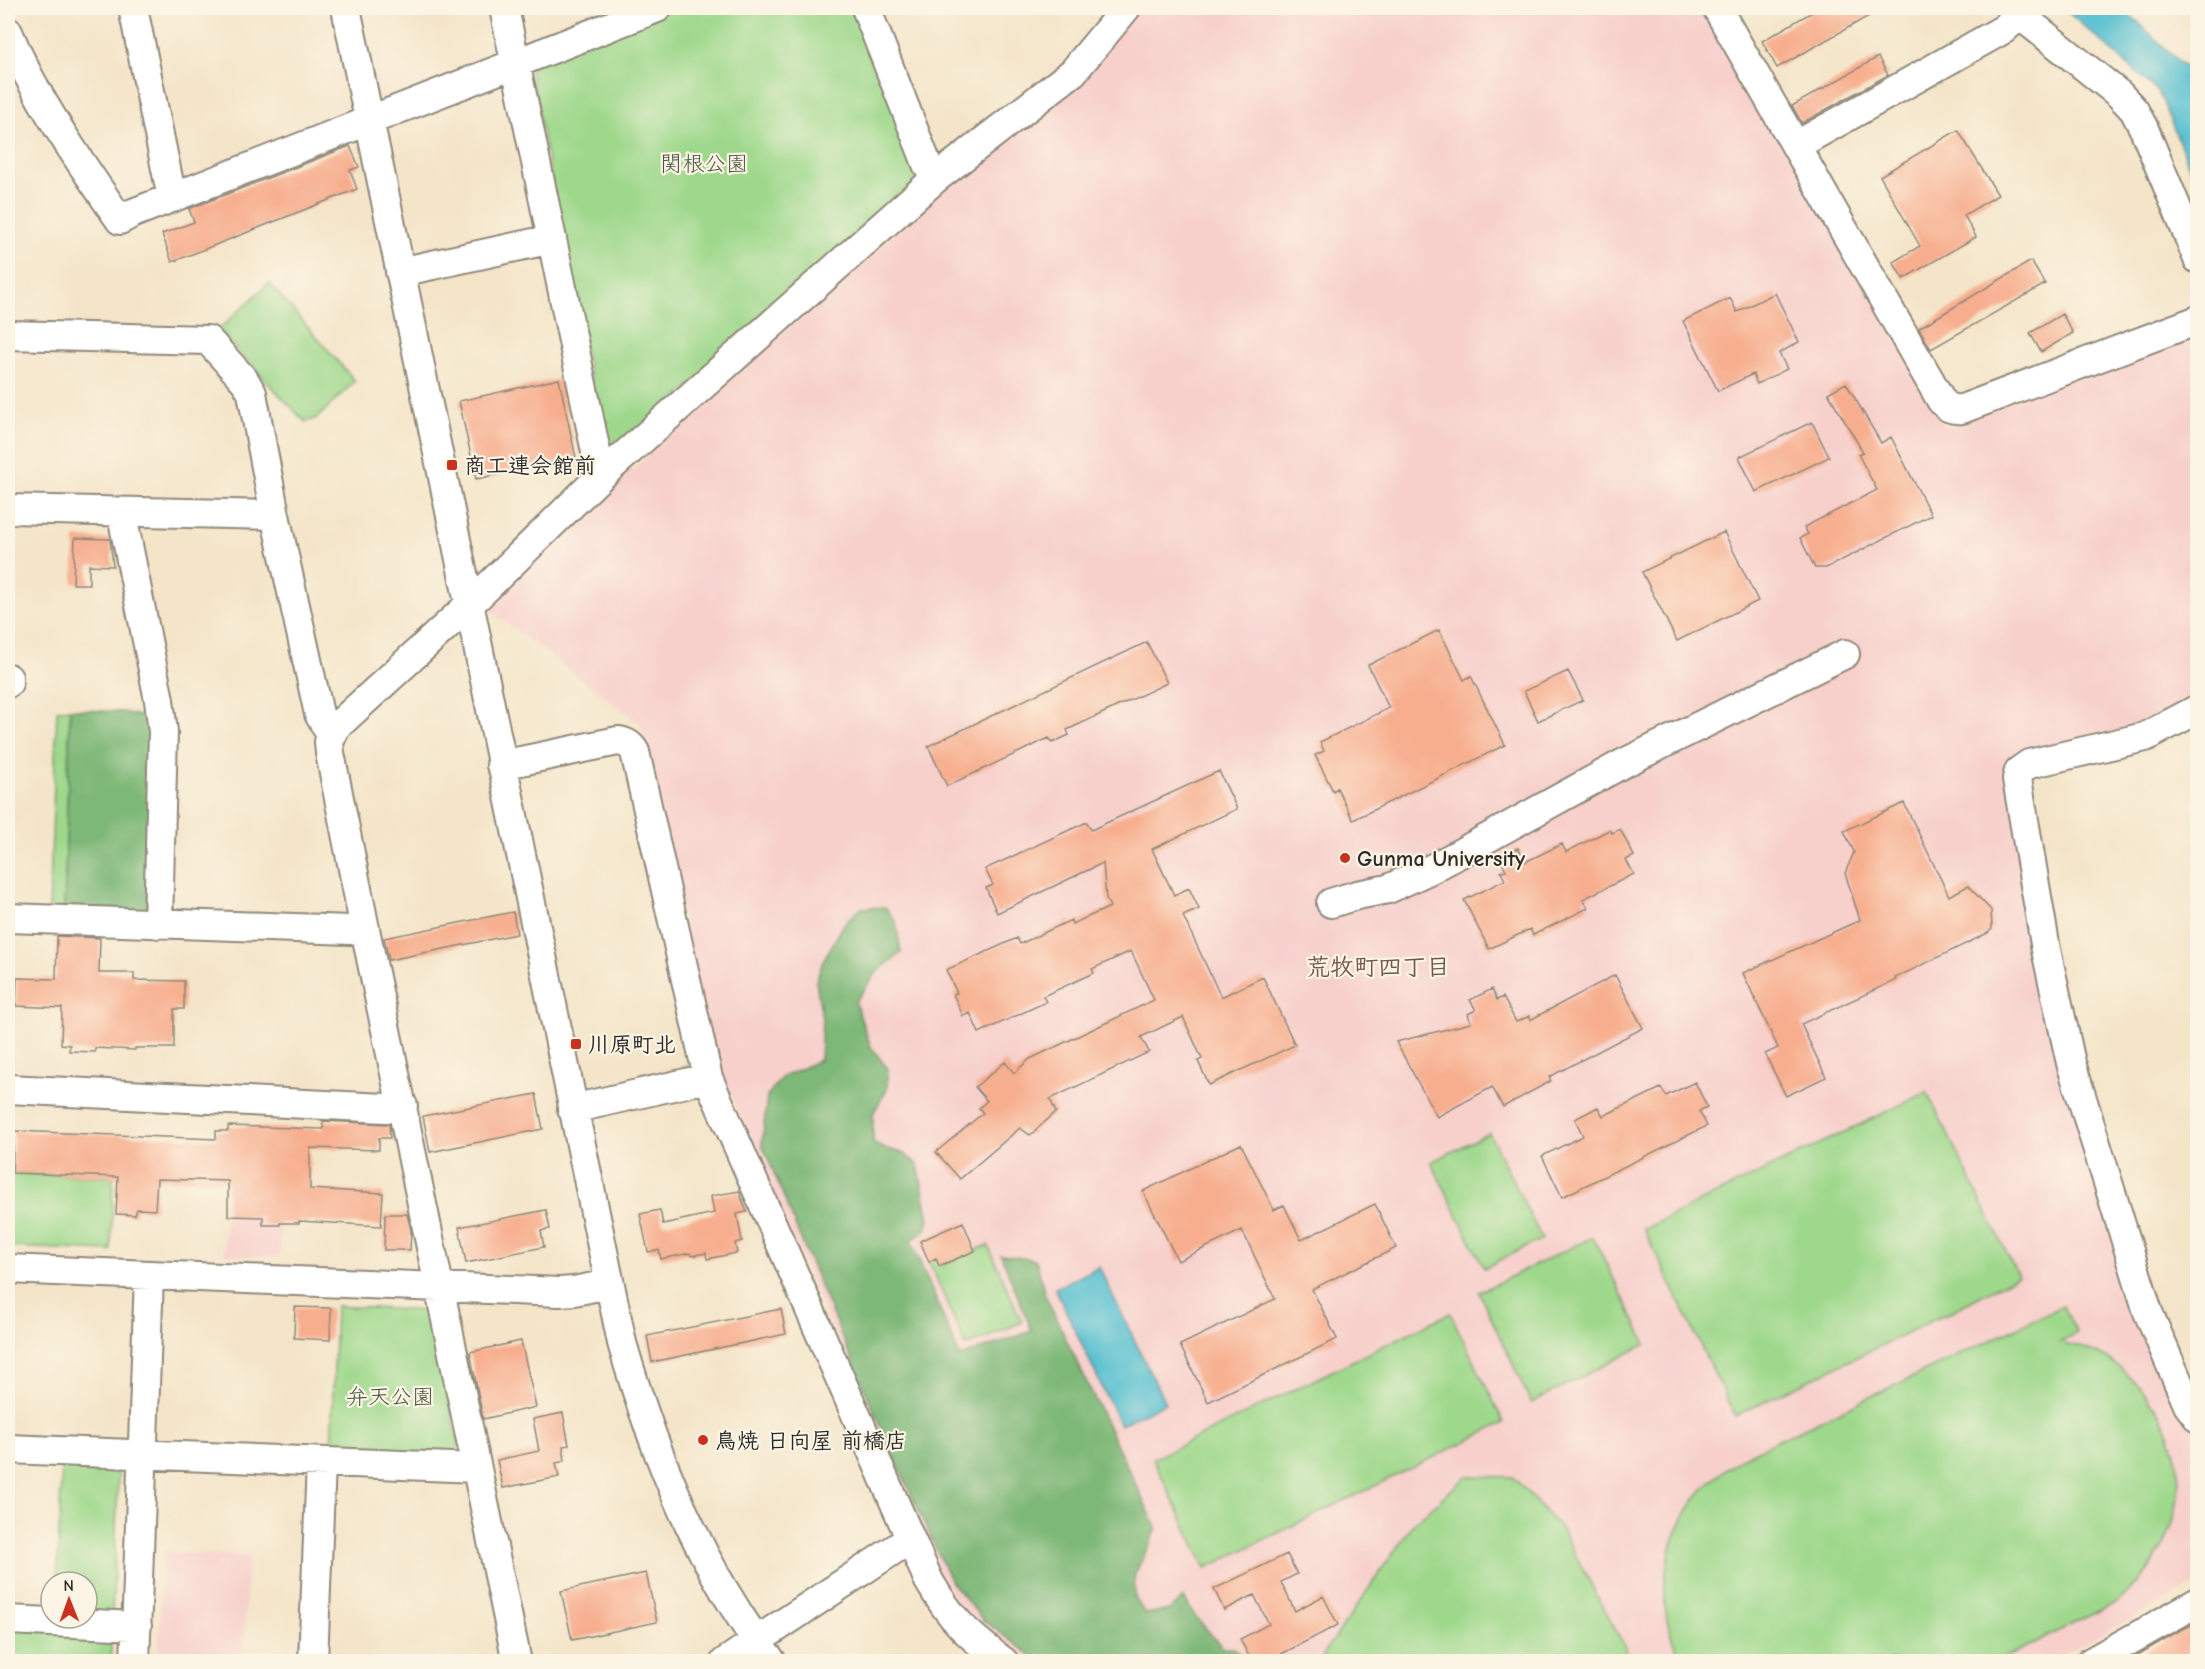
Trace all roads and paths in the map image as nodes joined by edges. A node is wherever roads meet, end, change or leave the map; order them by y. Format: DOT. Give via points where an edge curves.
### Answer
graph roads {
  1 [pos="133,8"];
  2 [pos="346,8"];
  3 [pos="504,8"];
  4 [pos="657,8"];
  5 [pos="866,8"];
  6 [pos="1126,8"];
  7 [pos="1717,8"];
  8 [pos="2015,11"];
  9 [pos="8,32"];
  10 [pos="515,64"];
  11 [pos="369,120"];
  12 [pos="1797,145"];
  13 [pos="935,179"];
  14 [pos="172,198"];
  15 [pos="552,239"];
  16 [pos="2198,259"];
  17 [pos="400,272"];
  18 [pos="2198,320"];
  19 [pos="8,335"];
  20 [pos="601,476"];
  21 [pos="8,509"];
  22 [pos="124,513"];
  23 [pos="275,516"];
  24 [pos="469,604"];
  25 [pos="1845,654"];
  26 [pos="8,678"];
  27 [pos="8,683"];
  28 [pos="2198,709"];
  29 [pos="331,735"];
  30 [pos="501,765"];
  31 [pos="1331,903"];
  32 [pos="8,918"];
  33 [pos="158,924"];
  34 [pos="364,929"];
  35 [pos="708,1078"];
  36 [pos="8,1089"];
  37 [pos="403,1106"];
  38 [pos="572,1109"];
  39 [pos="8,1269"];
  40 [pos="149,1276"];
  41 [pos="609,1284"];
  42 [pos="439,1286"];
  43 [pos="2198,1418"];
  44 [pos="8,1449"];
  45 [pos="142,1455"];
  46 [pos="321,1463"];
  47 [pos="477,1468"];
  48 [pos="910,1539"];
  49 [pos="2198,1602"];
  50 [pos="8,1620"];
  51 [pos="137,1626"];
  52 [pos="764,1651"];
  53 [pos="2101,1659"];
  54 [pos="135,1662"];
  55 [pos="313,1662"];
  56 [pos="517,1662"];
  57 [pos="725,1662"];
  58 [pos="1004,1662"];
  1 -- 14 [label="street"];
  2 -- 11 [label="street"];
  3 -- 10 [label="street"];
  4 -- 10 [label="street"];
  5 -- 13 [label="street"];
  6 -- 13 [label="street" via="1073,72"];
  7 -- 12 [label="street"];
  8 -- 12 [label="street" via="2004,28"];
  8 -- 16 [label="street" via="2134,110"];
  9 -- 14 [label="street" via="53,122 120,220"];
  10 -- 11 [label="street"];
  10 -- 15 [label="street"];
  11 -- 14 [label="street"];
  11 -- 17 [label="street"];
  12 -- 18 [label="street" via="1941,400 1953,410"];
  13 -- 20 [label="street"];
  15 -- 17 [label="street"];
  15 -- 20 [label="street"];
  17 -- 24 [label="street"];
  19 -- 23 [label="street" via="208,340 252,393"];
  20 -- 24 [label="street"];
  21 -- 22 [label="street"];
  22 -- 23 [label="street"];
  22 -- 33 [label="street" via="163,732"];
  23 -- 29 [label="street" via="319,714"];
  24 -- 29 [label="street"];
  24 -- 30 [label="street"];
  25 -- 31 [label="street" via="1622,764 1433,868 1388,889"];
  26 -- 27 [label="street"];
  28 -- 43 [label="street" via="2145,737 2029,764 2019,771 2017,779 2046,950 2071,1063 2148,1312 2188,1405"];
  29 -- 34 [label="street" via="330,753"];
  30 -- 35 [label="street" via="618,741 631,747"];
  30 -- 38 [label="street"];
  32 -- 33 [label="street"];
  33 -- 34 [label="street"];
  34 -- 37 [label="street"];
  35 -- 38 [label="street"];
  35 -- 48 [label="street"];
  36 -- 37 [label="street"];
  37 -- 42 [label="street"];
  38 -- 41 [label="street"];
  39 -- 40 [label="street"];
  40 -- 42 [label="street"];
  40 -- 45 [label="street"];
  41 -- 42 [label="street" via="559,1292"];
  41 -- 52 [label="street" via="634,1386 668,1481 718,1580"];
  42 -- 47 [label="street"];
  44 -- 45 [label="street"];
  45 -- 46 [label="street"];
  45 -- 51 [label="street"];
  46 -- 47 [label="street"];
  46 -- 55 [label="street"];
  47 -- 56 [label="street"];
  48 -- 52 [label="street"];
  48 -- 58 [label="street" via="929,1581 956,1623"];
  49 -- 53 [label="street"];
  50 -- 51 [label="street"];
  51 -- 54 [label="street"];
  52 -- 57 [label="street"];
}
